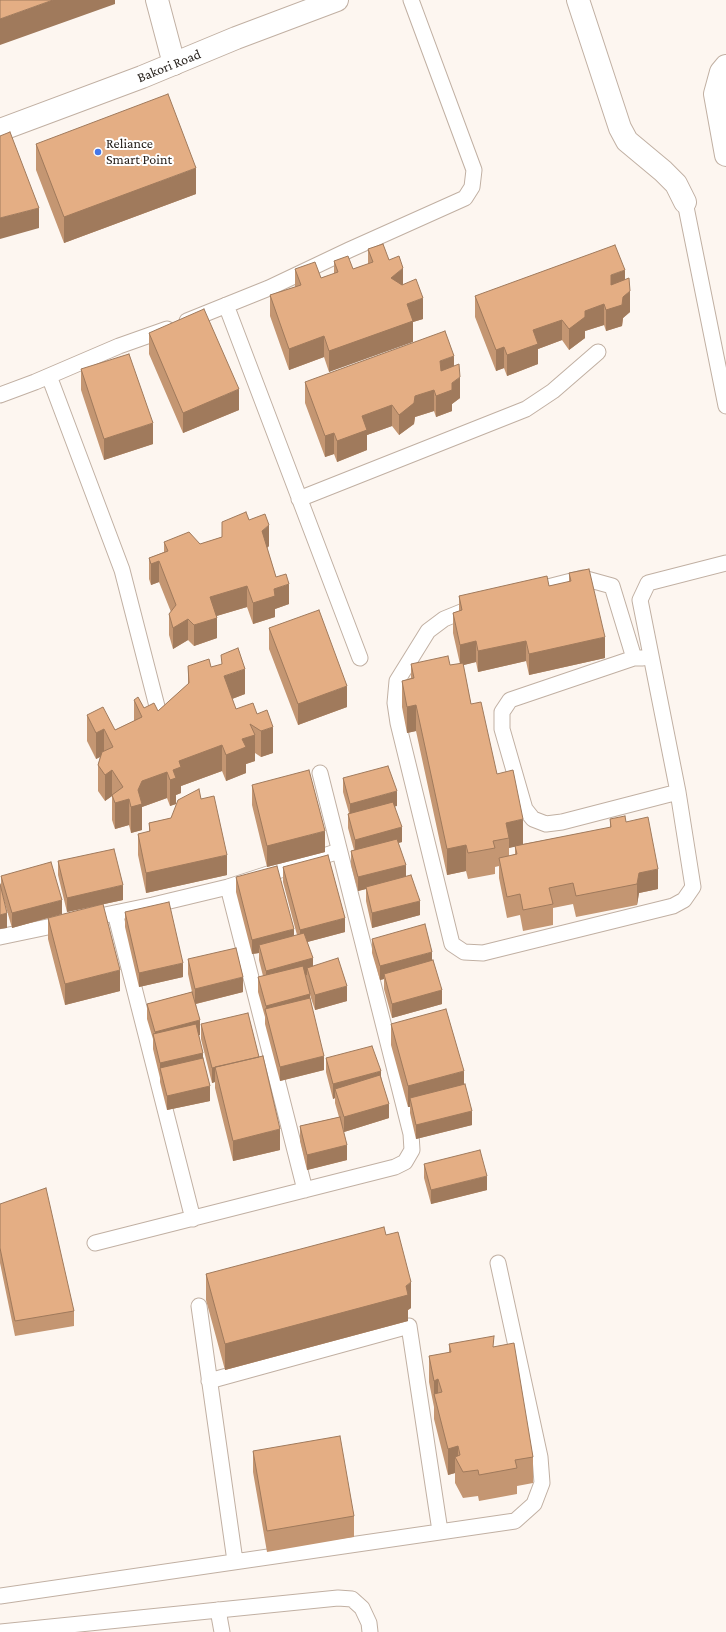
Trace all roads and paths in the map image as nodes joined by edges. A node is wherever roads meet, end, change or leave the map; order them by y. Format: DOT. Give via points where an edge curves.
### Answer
graph roads {
  1 [pos="157,0"];
  2 [pos="337,0"];
  3 [pos="411,0"];
  4 [pos="578,0"];
  5 [pos="174,64"];
  6 [pos="726,66"];
  7 [pos="0,130"];
  8 [pos="723,130"];
  9 [pos="726,154"];
  10 [pos="685,202"];
  11 [pos="226,305"];
  12 [pos="598,352"];
  13 [pos="49,376"];
  14 [pos="0,395"];
  15 [pos="726,406"];
  16 [pos="299,498"];
  17 [pos="726,563"];
  18 [pos="523,593"];
  19 [pos="484,603"];
  20 [pos="360,658"];
  21 [pos="634,658"];
  22 [pos="652,659"];
  23 [pos="160,718"];
  24 [pos="320,773"];
  25 [pos="678,792"];
  26 [pos="339,851"];
  27 [pos="228,887"];
  28 [pos="115,913"];
  29 [pos="0,937"];
  30 [pos="305,1190"];
  31 [pos="193,1219"];
  32 [pos="95,1243"];
  33 [pos="498,1263"];
  34 [pos="198,1306"];
  35 [pos="209,1381"];
  36 [pos="440,1531"];
  37 [pos="235,1562"];
  38 [pos="0,1596"];
  39 [pos="218,1610"];
  40 [pos="0,1632"];
  41 [pos="222,1632"];
  42 [pos="370,1632"];
  1 -- 5 [label="street"];
  2 -- 5 [label="street, Bakori Road"];
  3 -- 11 [label="lane" via="474,170 472,187 465,198 269,288"];
  4 -- 10 [label="street" via="623,135 676,184"];
  5 -- 7 [label="street, Bakori Road"];
  6 -- 8 [label="street" via="715,94"];
  8 -- 9 [label="street"];
  10 -- 15 [label="lane"];
  11 -- 13 [label="lane"];
  11 -- 16 [label="lane"];
  12 -- 16 [label="lane" via="553,391 526,408"];
  13 -- 14 [label="lane"];
  13 -- 23 [label="lane" via="122,570"];
  16 -- 20 [label="lane"];
  17 -- 22 [label="lane" via="648,582 640,600"];
  18 -- 21 [label="lane" via="583,578 612,586"];
  19 -- 25 [label="lane" via="444,619 428,631 398,682 395,704 452,944 464,952 483,953 673,906 684,900 693,887"];
  21 -- 22 [label="lane"];
  21 -- 25 [label="lane" via="510,700 502,712 502,729 525,809 533,819 546,824"];
  22 -- 25 [label="lane"];
  24 -- 26 [label="lane"];
  26 -- 27 [label="lane"];
  26 -- 30 [label="lane" via="411,1134 412,1150 405,1162 395,1167"];
  27 -- 28 [label="lane"];
  27 -- 30 [label="lane"];
  28 -- 29 [label="lane"];
  28 -- 31 [label="lane"];
  30 -- 31 [label="lane"];
  31 -- 32 [label="lane"];
  33 -- 36 [label="lane" via="540,1457 542,1483 534,1504 515,1521"];
  34 -- 35 [label="lane"];
  35 -- 36 [label="lane" via="409,1326"];
  35 -- 37 [label="lane"];
  36 -- 37 [label="lane"];
  37 -- 38 [label="lane"];
  39 -- 40 [label="lane"];
  39 -- 41 [label="lane"];
  39 -- 42 [label="lane" via="338,1598 352,1599 362,1608"];
}
